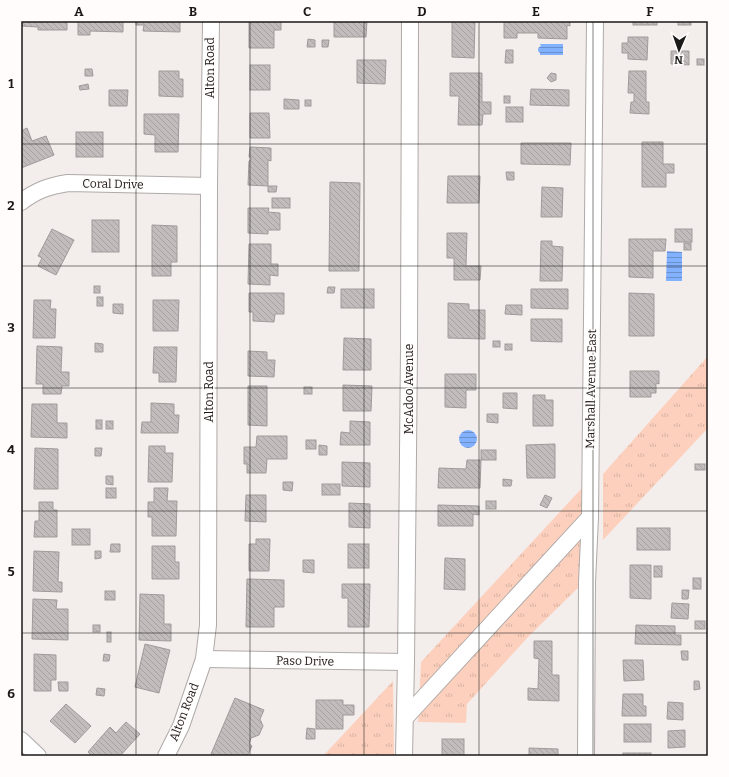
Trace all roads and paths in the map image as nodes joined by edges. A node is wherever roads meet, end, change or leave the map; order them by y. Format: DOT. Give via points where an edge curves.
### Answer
graph roads {
  1 [pos="211,21"];
  2 [pos="410,21"];
  3 [pos="595,21"];
  4 [pos="209,186"];
  5 [pos="21,202"];
  6 [pos="590,517"];
  7 [pos="204,659"];
  8 [pos="406,662"];
  9 [pos="405,718"];
  10 [pos="21,740"];
  11 [pos="402,754"];
  12 [pos="38,756"];
  13 [pos="166,756"];
  14 [pos="586,756"];
  1 -- 4 [label="street, Alton Road"];
  2 -- 8 [label="street, McAdoo Avenue"];
  3 -- 6 [label="street, Marshall Avenue East"];
  4 -- 5 [label="street, Coral Drive" via="68,183 37,191"];
  4 -- 7 [label="street, Alton Road" via="208,625"];
  6 -- 9 [label="street"];
  6 -- 14 [label="street, Marshall Avenue East"];
  7 -- 8 [label="street, Paso Drive"];
  7 -- 13 [label="street, Alton Road" via="181,726"];
  8 -- 9 [label="street, McAdoo Avenue"];
  9 -- 11 [label="street, McAdoo Avenue"];
  10 -- 12 [label="street"];
}
